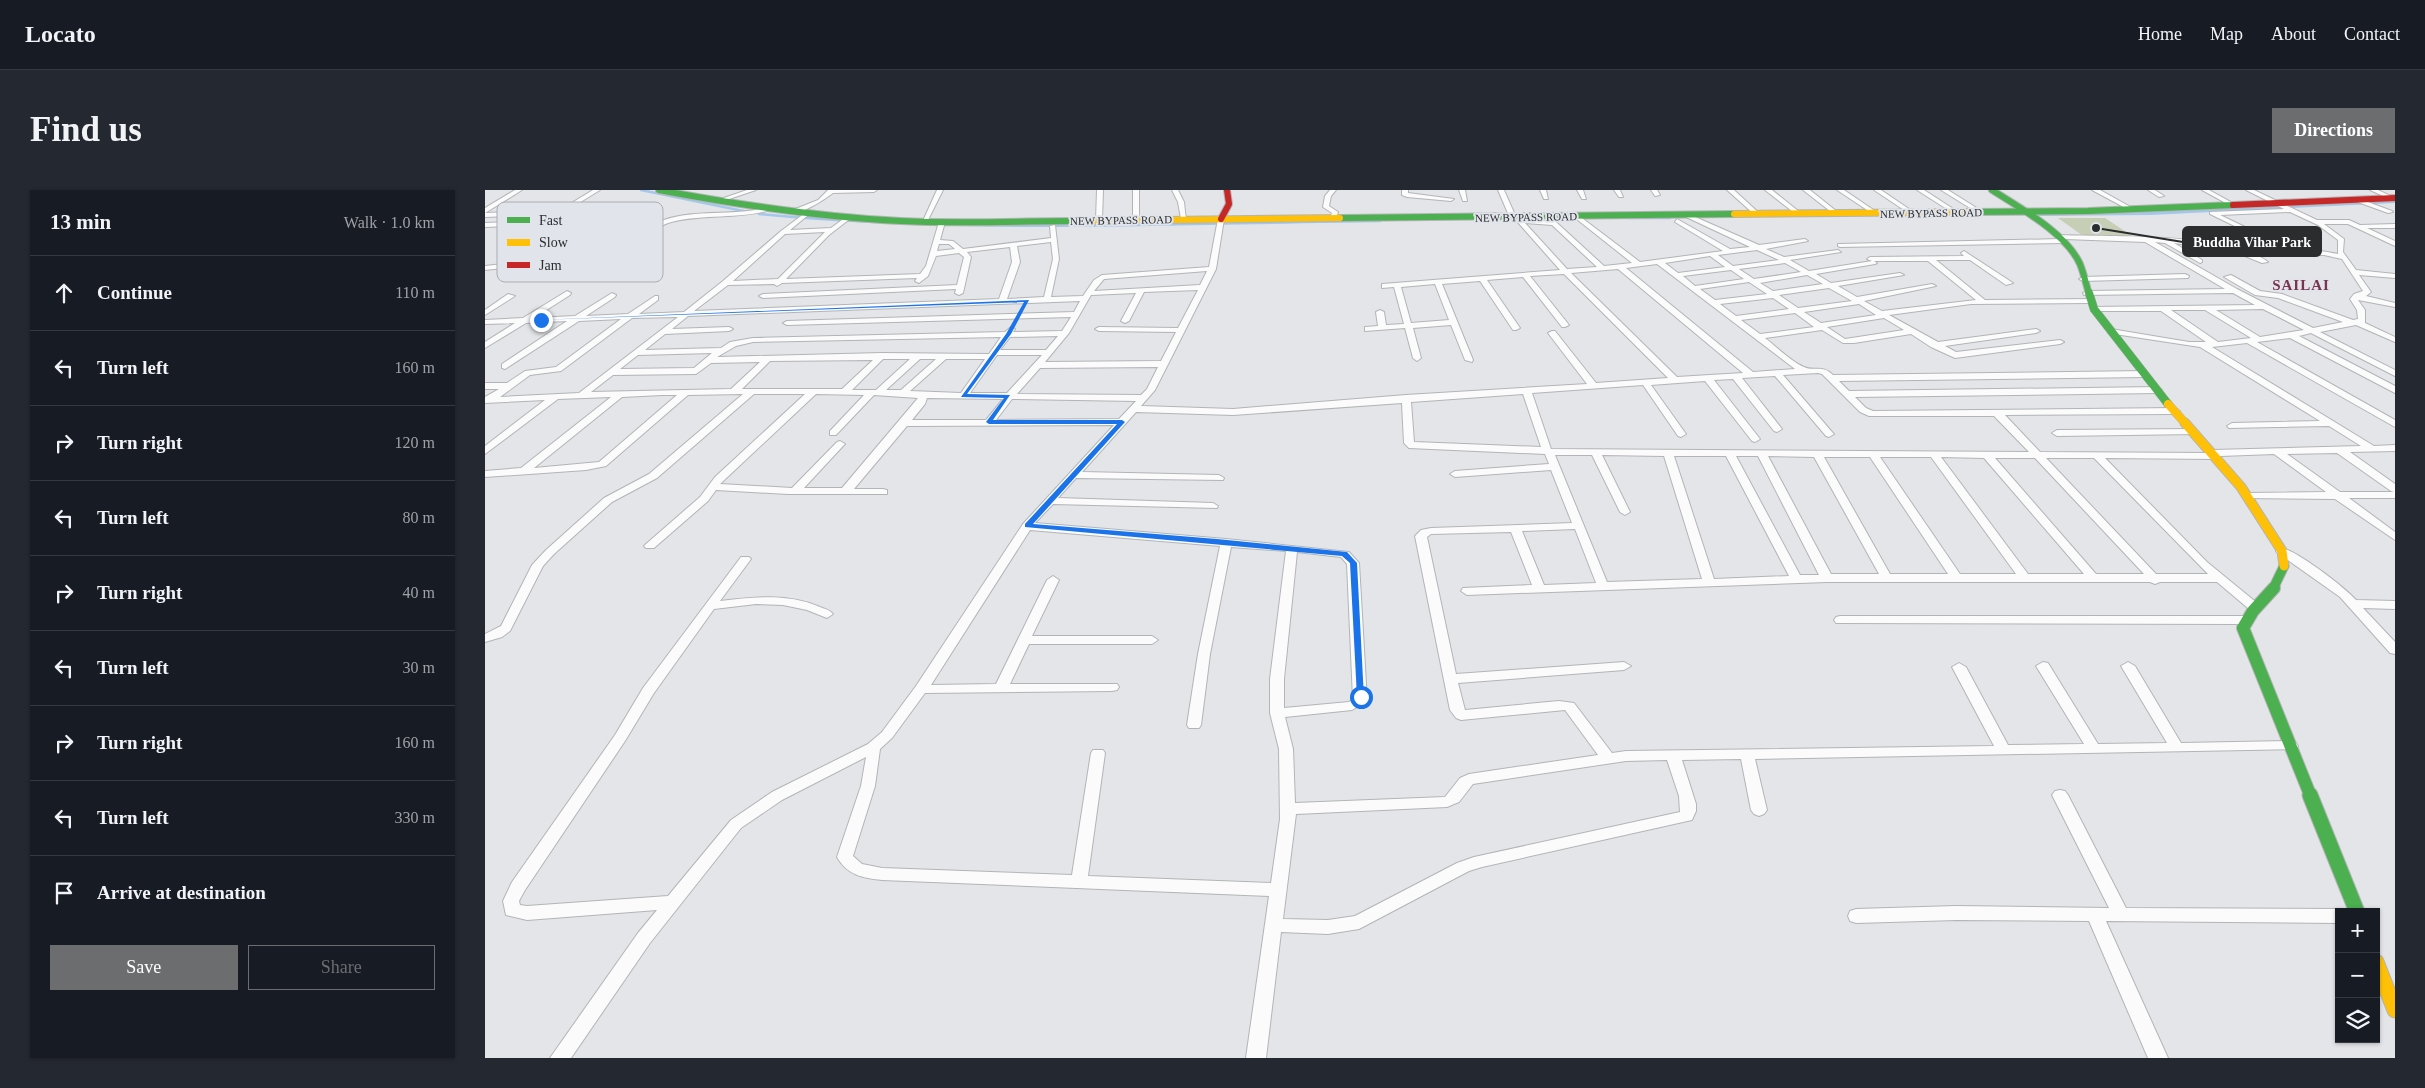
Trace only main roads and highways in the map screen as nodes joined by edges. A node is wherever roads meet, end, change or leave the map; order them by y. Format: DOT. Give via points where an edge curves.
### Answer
graph roads {
  1 [pos="659,190"];
  2 [pos="1227,190"];
  3 [pos="1992,190"];
  4 [pos="2393,198"];
  5 [pos="2024,212"];
  6 [pos="1221,221"];
  7 [pos="2355,908"];
  8 [pos="2380,972"];
  9 [pos="2395,1010"];
  1 -- 6 [label="main road, NEW BYPASS ROAD" via="798,216 845,220 941,224"];
  2 -- 6 [label="main road" via="1229,204"];
  3 -- 5 [label="main road"];
  4 -- 5 [label="main road, NEW BYPASS ROAD" via="2285,207"];
  5 -- 6 [label="main road, NEW BYPASS ROAD"];
  5 -- 7 [label="main road" via="2061,239 2075,255 2090,301 2145,374 2247,496 2282,551 2285,562 2281,580 2253,606 2244,620 2245,636"];
  8 -- 9 [label="main road"];
}
